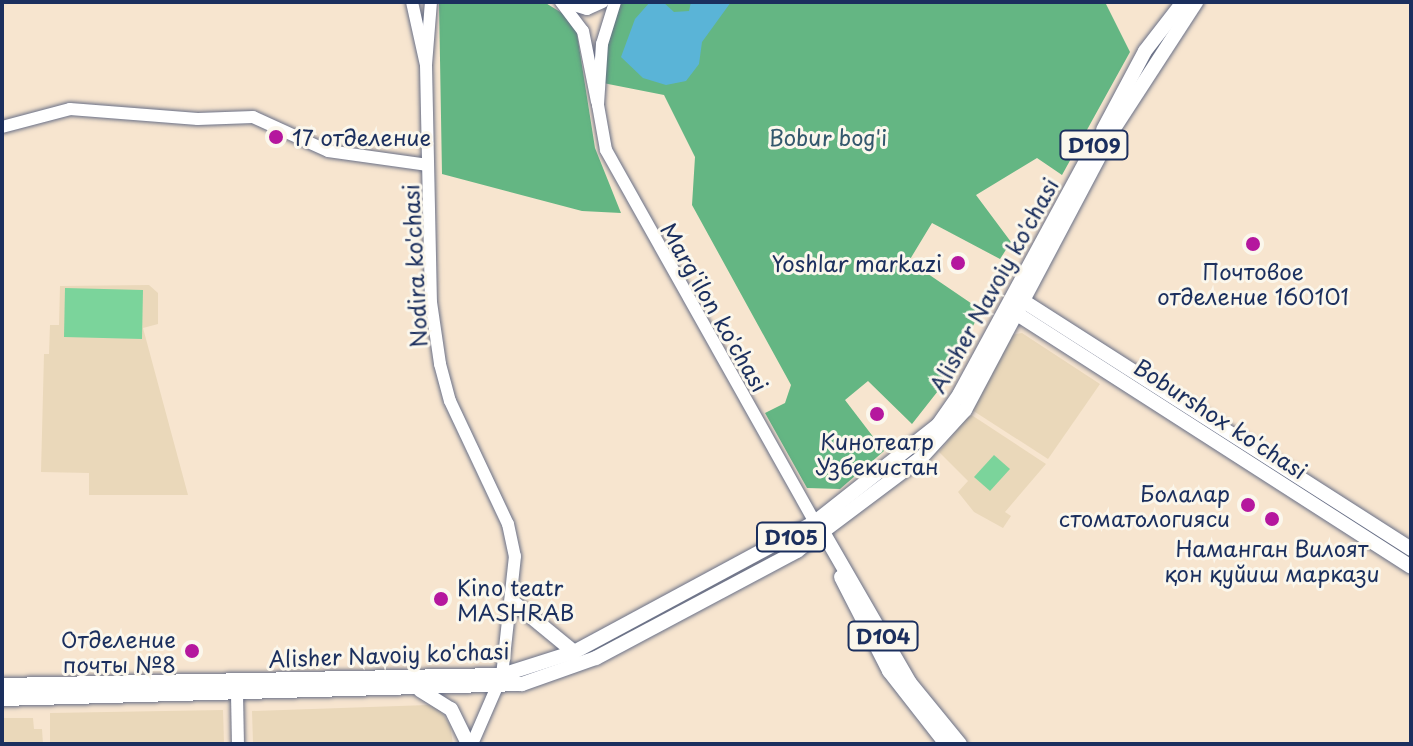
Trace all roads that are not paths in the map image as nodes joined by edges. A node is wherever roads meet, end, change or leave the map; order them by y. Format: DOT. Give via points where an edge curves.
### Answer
graph roads {
  1 [pos="412,2"];
  2 [pos="431,2"];
  3 [pos="563,2"];
  4 [pos="603,2"];
  5 [pos="615,2"];
  6 [pos="1183,2"];
  7 [pos="1196,2"];
  8 [pos="586,44"];
  9 [pos="602,44"];
  10 [pos="426,65"];
  11 [pos="598,105"];
  12 [pos="2,127"];
  13 [pos="428,165"];
  14 [pos="1023,308"];
  15 [pos="946,425"];
  16 [pos="820,531"];
  17 [pos="1411,549"];
  18 [pos="1411,567"];
  19 [pos="512,601"];
  20 [pos="574,652"];
  21 [pos="500,681"];
  22 [pos="2,685"];
  23 [pos="420,690"];
  24 [pos="237,694"];
  25 [pos="2,699"];
  26 [pos="238,744"];
  27 [pos="470,744"];
  28 [pos="946,744"];
  29 [pos="960,744"];
  1 -- 10 [label="main road, Nodira ko'chasi"];
  2 -- 10 [label="main road, Nodira ko'chasi"];
  3 -- 4 [label="main road" via="587,9"];
  3 -- 8 [label="main road" via="578,21"];
  5 -- 9 [label="main road"];
  6 -- 14 [label="main road, Alisher Navoiy ko'chasi / D109" via="1145,51"];
  7 -- 14 [label="main road, D109" via="1113,130"];
  8 -- 9 [label="main road" via="592,34"];
  8 -- 11 [label="main road"];
  9 -- 11 [label="main road"];
  10 -- 13 [label="main road, Nodira ko'chasi"];
  11 -- 16 [label="main road, Marg'ilon ko'chasi" via="606,150 624,189"];
  12 -- 13 [label="main road" via="70,109 198,119 253,117 328,151"];
  13 -- 19 [label="main road, Nodira ko'chasi" via="431,302 440,364 450,401 508,524 515,556"];
  14 -- 15 [label="main road, Alisher Navoiy ko'chasi / D105"];
  14 -- 15 [label="main road, D105"];
  14 -- 17 [label="main road"];
  14 -- 18 [label="main road, Boburshox ko'chasi"];
  15 -- 16 [label="main road, D105"];
  16 -- 20 [label="main road, Alisher Navoiy ko'chasi / D105"];
  16 -- 21 [label="main road, D105" via="596,658 556,675"];
  16 -- 28 [label="main road, D104" via="889,671"];
  16 -- 29 [label="main road, D104" via="910,683"];
  19 -- 20 [label="main road"];
  19 -- 21 [label="main road, Nodira ko'chasi"];
  20 -- 21 [label="main road, Alisher Navoiy ko'chasi / D105"];
  21 -- 22 [label="main road, Alisher Navoiy ko'chasi / D105"];
  21 -- 23 [label="main road, Alisher Navoiy ko'chasi / D105"];
  21 -- 27 [label="main road, Nodira ko'chasi"];
  23 -- 24 [label="main road, Alisher Navoiy ko'chasi / D105"];
  23 -- 27 [label="main road" via="451,709"];
  24 -- 25 [label="main road, Alisher Navoiy ko'chasi / D105"];
  24 -- 26 [label="main road"];
}
